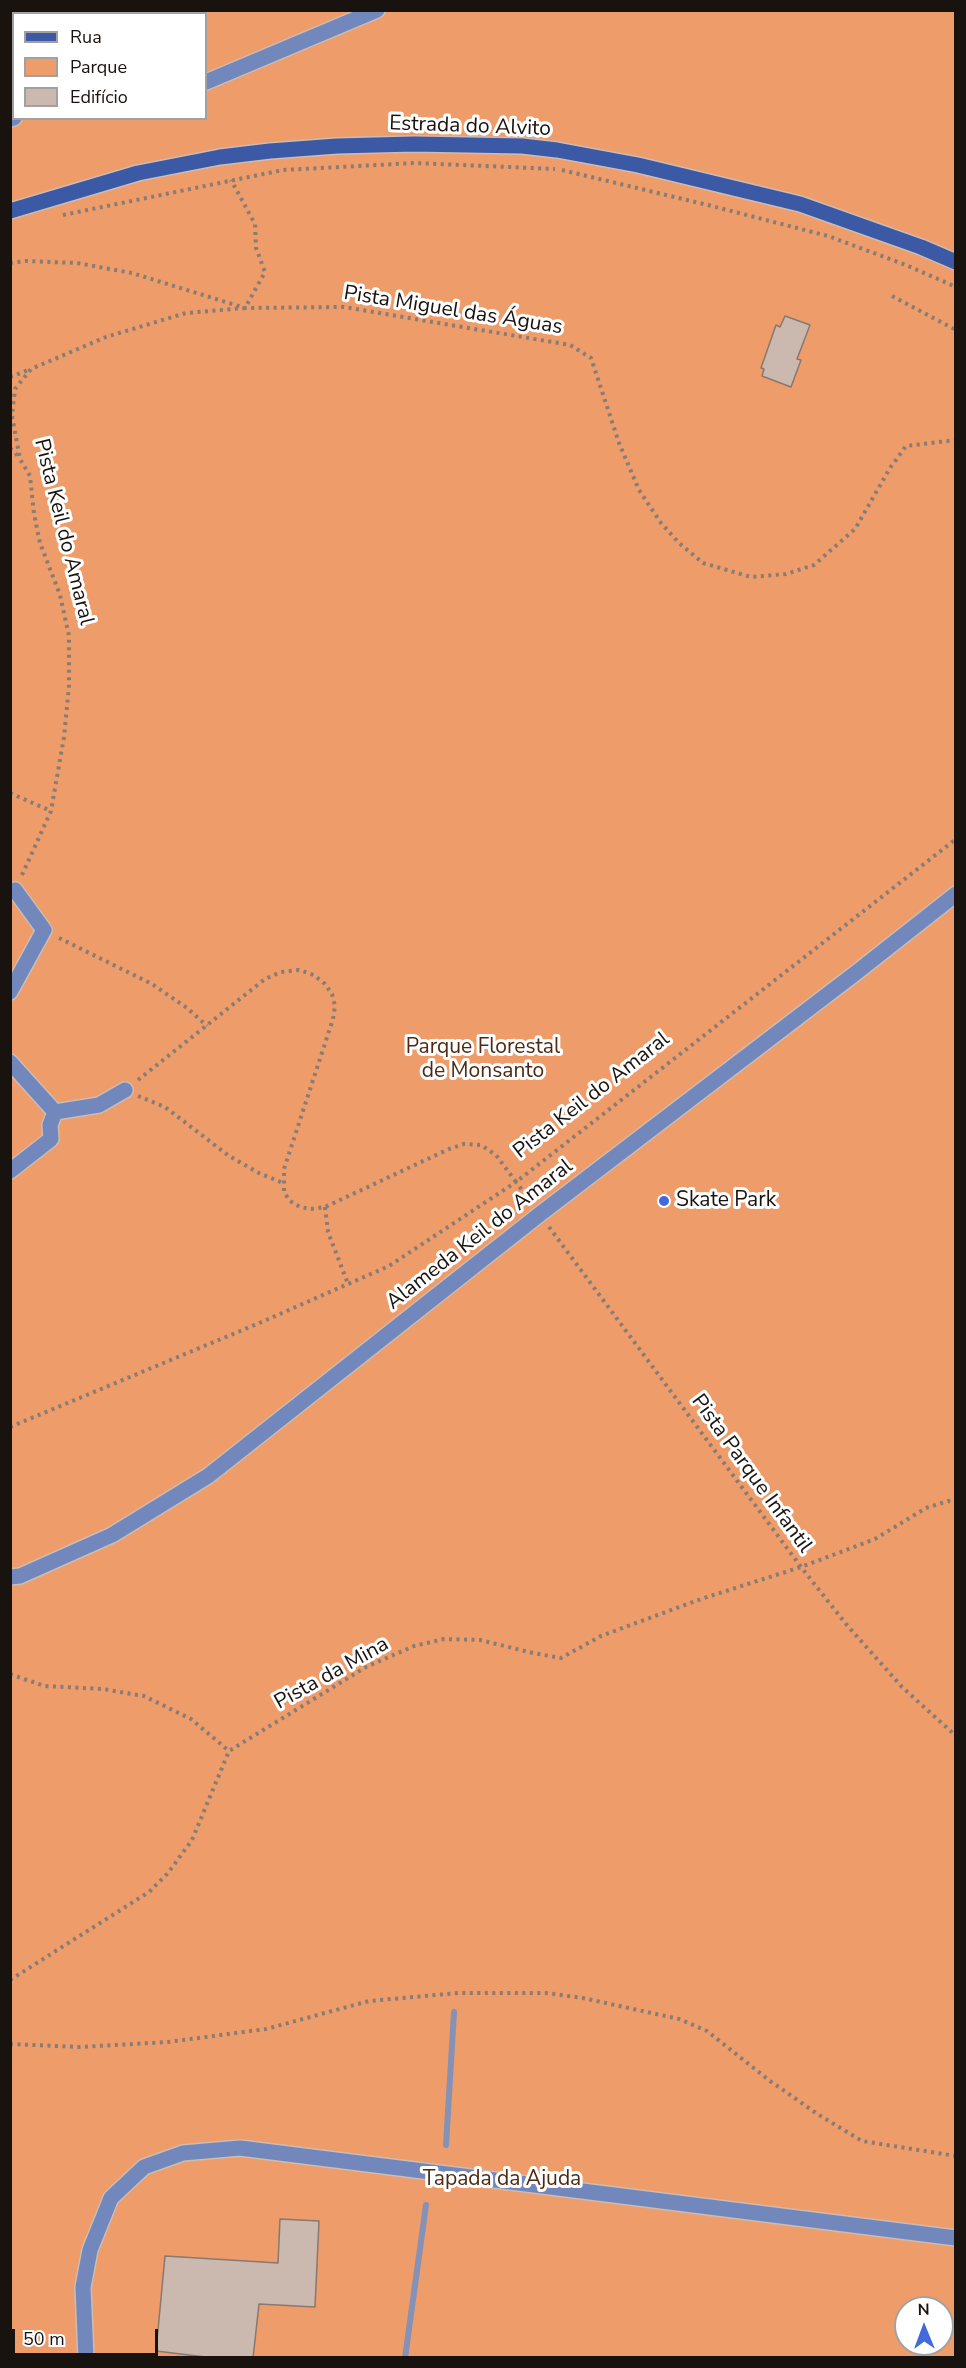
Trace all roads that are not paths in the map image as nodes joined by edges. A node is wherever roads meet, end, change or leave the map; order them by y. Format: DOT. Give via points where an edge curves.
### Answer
graph roads {
  1 [pos="377,10"];
  2 [pos="207,81"];
  3 [pos="10,211"];
  4 [pos="956,262"];
  5 [pos="956,894"];
  6 [pos="13,895"];
  7 [pos="10,992"];
  8 [pos="10,1062"];
  9 [pos="124,1090"];
  10 [pos="55,1112"];
  11 [pos="10,1171"];
  12 [pos="10,1577"];
  13 [pos="956,2238"];
  14 [pos="86,2358"];
  1 -- 2 [label="street"];
  3 -- 4 [label="street, Estrada do Alvito" via="138,173 220,157 337,146 522,146 638,165 789,201"];
  5 -- 12 [label="street, Alameda Keil do Amaral" via="208,1476 112,1535"];
  6 -- 7 [label="street" via="44,930"];
  8 -- 10 [label="street"];
  9 -- 10 [label="street" via="99,1105"];
  10 -- 11 [label="street" via="50,1125 51,1139"];
  13 -- 14 [label="street" via="240,2148 183,2153 144,2167 111,2198 90,2250 83,2287"];
}
